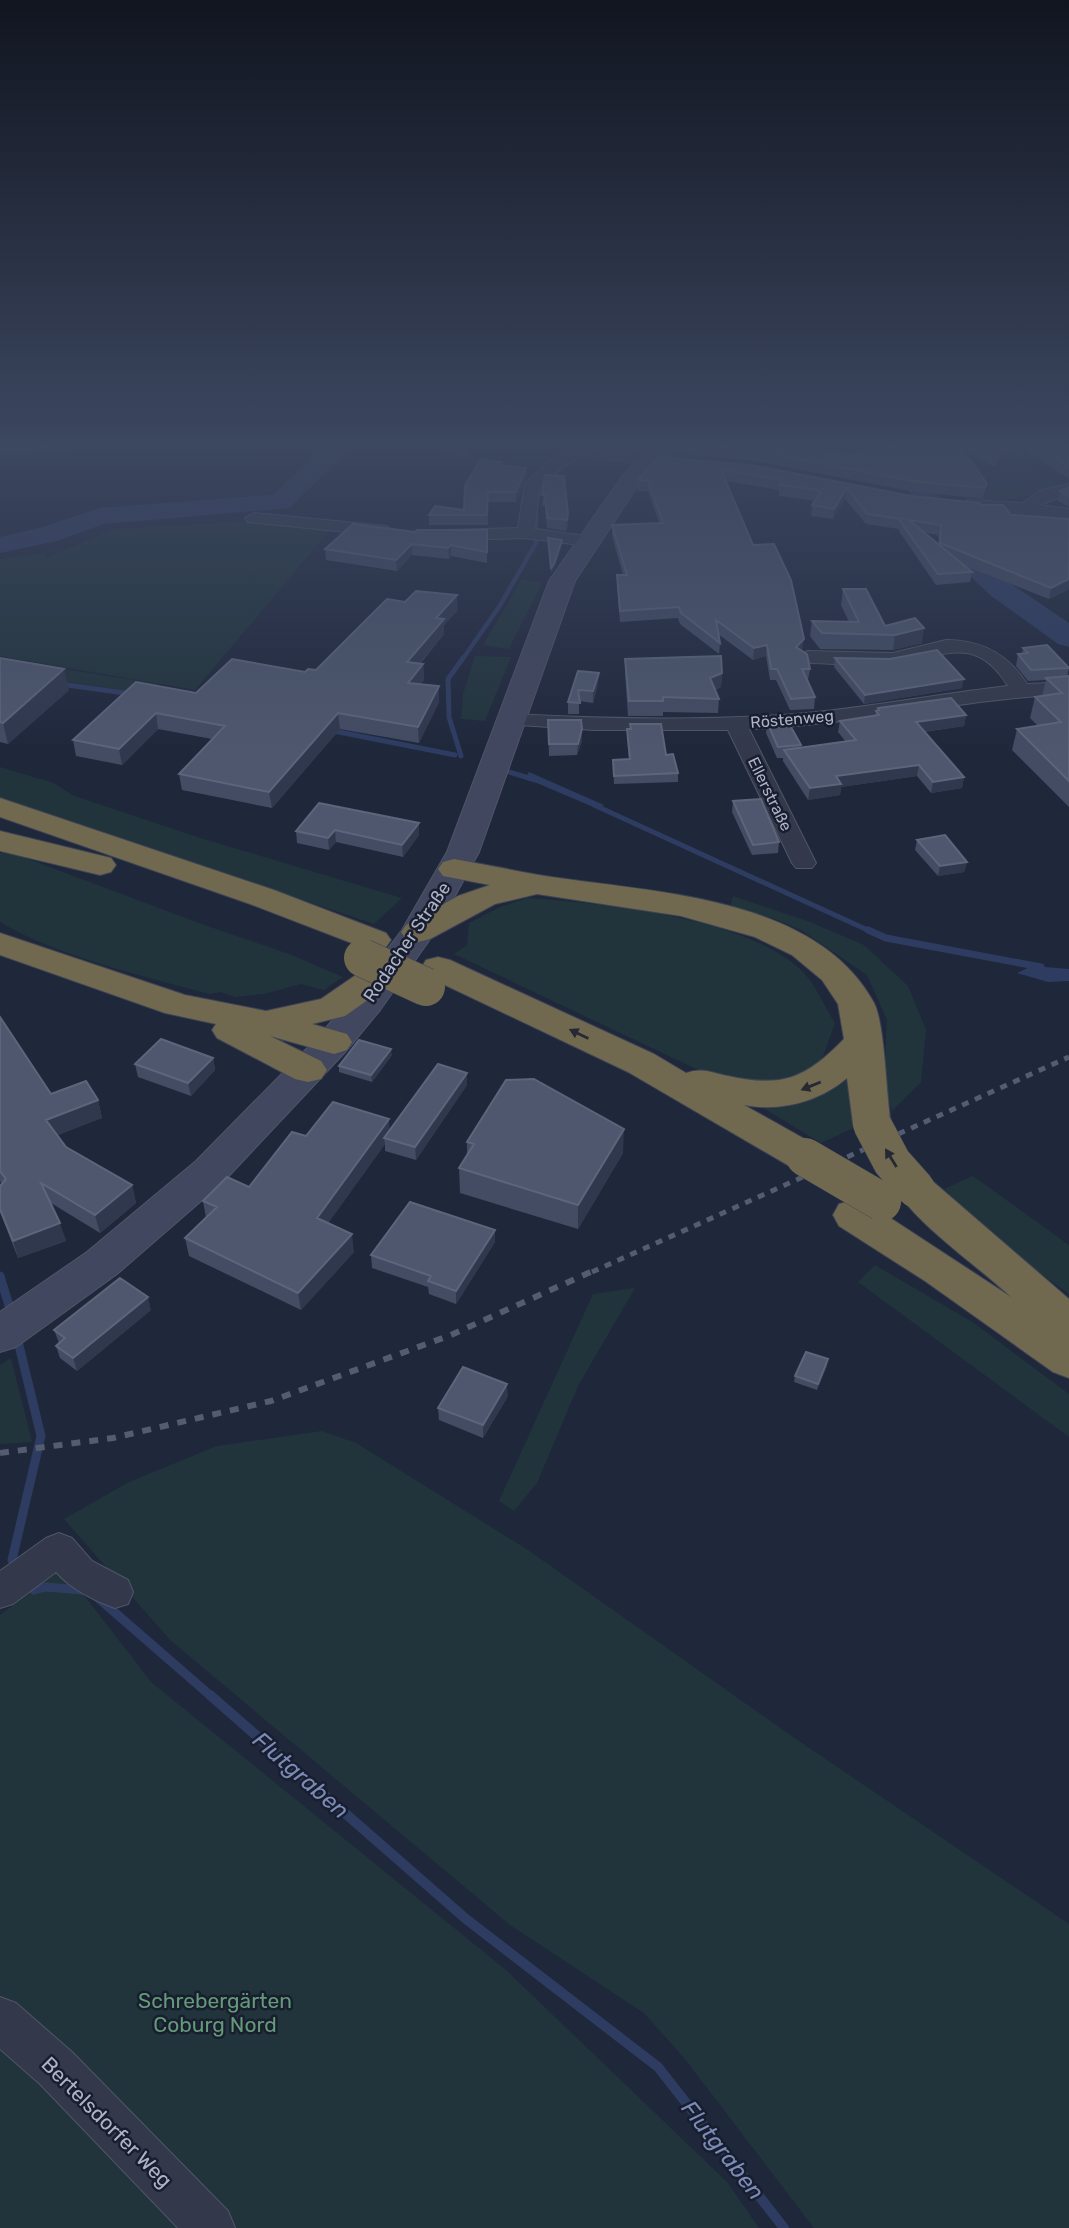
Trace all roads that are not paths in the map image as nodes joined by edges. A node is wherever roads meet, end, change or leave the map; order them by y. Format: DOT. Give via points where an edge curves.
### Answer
graph roads {
  1 [pos="585,545"];
  2 [pos="807,657"];
  3 [pos="1069,688"];
  4 [pos="1020,689"];
  5 [pos="513,720"];
  6 [pos="736,724"];
  7 [pos="0,807"];
  8 [pos="0,826"];
  9 [pos="0,841"];
  10 [pos="804,863"];
  11 [pos="454,869"];
  12 [pos="153,879"];
  13 [pos="543,886"];
  14 [pos="418,932"];
  15 [pos="8,944"];
  16 [pos="377,954"];
  17 [pos="432,978"];
  18 [pos="178,1005"];
  19 [pos="265,1022"];
  20 [pos="862,1042"];
  21 [pos="321,1056"];
  22 [pos="641,1063"];
  23 [pos="793,1163"];
  24 [pos="884,1202"];
  25 [pos="13,1326"];
  26 [pos="1069,1326"];
  27 [pos="1069,1360"];
  28 [pos="16,1581"];
  29 [pos="115,1592"];
  30 [pos="0,2020"];
  31 [pos="211,2228"];
  1 -- 5 [label="street, Rodacher Straße" via="562,581"];
  2 -- 4 [label="street" via="894,659 946,646 967,647 999,660"];
  3 -- 4 [label="street, Röstenweg"];
  4 -- 6 [label="street, Röstenweg" via="837,716"];
  5 -- 6 [label="street, Röstenweg" via="596,725"];
  5 -- 11 [label="street, Rodacher Straße"];
  6 -- 10 [label="street, Ellerstraße"];
  7 -- 16 [label="highway" via="262,897"];
  8 -- 12 [label="highway"];
  9 -- 12 [label="highway"];
  11 -- 13 [label="highway"];
  11 -- 14 [label="street, Rodacher Straße"];
  12 -- 16 [label="highway"];
  13 -- 14 [label="highway" via="489,895"];
  13 -- 20 [label="highway" via="718,914 789,938 838,975 856,1001"];
  14 -- 16 [label="street, Rodacher Straße"];
  15 -- 18 [label="highway"];
  16 -- 17 [label="highway, bridge"];
  16 -- 19 [label="highway" via="332,1008"];
  16 -- 21 [label="street, Rodacher Straße"];
  22 -- 17 [label="highway, one-way"];
  17 -- 23 [label="highway" via="644,1093"];
  18 -- 19 [label="highway"];
  18 -- 21 [label="highway"];
  19 -- 21 [label="highway"];
  20 -- 22 [label="highway, one-way" via="822,1082 780,1095 718,1087"];
  24 -- 20 [label="highway, one-way, bridge" via="892,1162 872,1124"];
  21 -- 25 [label="street, Rodacher Straße" via="211,1171 102,1263"];
  22 -- 23 [label="highway"];
  23 -- 24 [label="highway"];
  24 -- 26 [label="highway"];
  24 -- 27 [label="highway" via="940,1270"];
  28 -- 29 [label="street" via="59,1549 79,1572"];
  30 -- 31 [label="street, Bertelsdorfer Weg" via="56,2068"];
}
